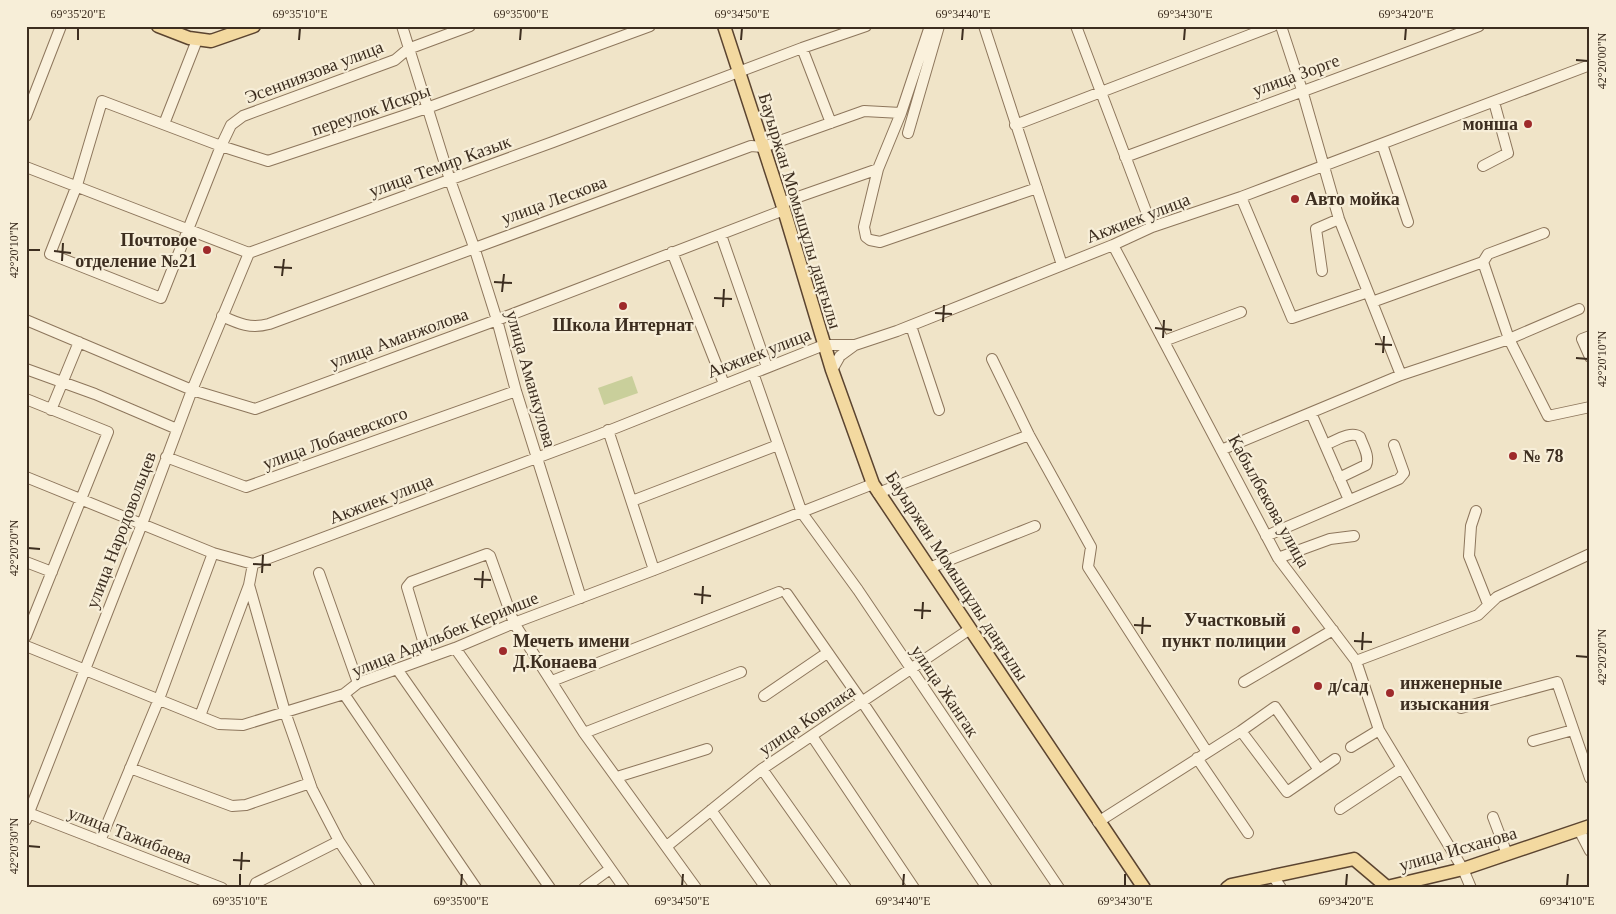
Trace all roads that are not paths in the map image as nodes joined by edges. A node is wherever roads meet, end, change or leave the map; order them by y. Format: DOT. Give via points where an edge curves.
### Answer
graph roads {
  1 [pos="61,26"];
  2 [pos="158,26"];
  3 [pos="254,26"];
  4 [pos="402,26"];
  5 [pos="470,26"];
  6 [pos="650,26"];
  7 [pos="724,26"];
  8 [pos="866,26"];
  9 [pos="930,26"];
  10 [pos="939,26"];
  11 [pos="984,26"];
  12 [pos="1076,26"];
  13 [pos="1273,26"];
  14 [pos="1281,26"];
  15 [pos="1479,26"];
  16 [pos="197,40"];
  17 [pos="802,48"];
  18 [pos="408,50"];
  19 [pos="1590,65"];
  20 [pos="738,72"];
  21 [pos="1302,90"];
  22 [pos="1100,92"];
  23 [pos="1494,102"];
  24 [pos="428,108"];
  25 [pos="901,113"];
  26 [pos="26,116"];
  27 [pos="831,123"];
  28 [pos="164,124"];
  29 [pos="1015,125"];
  30 [pos="908,133"];
  31 [pos="1382,144"];
  32 [pos="221,146"];
  33 [pos="763,147"];
  34 [pos="1126,156"];
  35 [pos="1324,165"];
  36 [pos="1484,166"];
  37 [pos="26,167"];
  38 [pos="878,168"];
  39 [pos="450,180"];
  40 [pos="76,185"];
  41 [pos="1037,188"];
  42 [pos="1241,197"];
  43 [pos="782,206"];
  44 [pos="1339,219"];
  45 [pos="1408,222"];
  46 [pos="1152,227"];
  47 [pos="188,229"];
  48 [pos="1544,233"];
  49 [pos="721,235"];
  50 [pos="1113,245"];
  51 [pos="474,247"];
  52 [pos="672,252"];
  53 [pos="249,253"];
  54 [pos="1483,262"];
  55 [pos="1062,265"];
  56 [pos="1322,270"];
  57 [pos="1368,292"];
  58 [pos="1372,302"];
  59 [pos="1579,309"];
  60 [pos="1241,312"];
  61 [pos="222,316"];
  62 [pos="26,320"];
  63 [pos="497,320"];
  64 [pos="910,326"];
  65 [pos="1590,336"];
  66 [pos="1509,339"];
  67 [pos="1164,341"];
  68 [pos="79,342"];
  69 [pos="824,345"];
  70 [pos="855,345"];
  71 [pos="1590,357"];
  72 [pos="992,359"];
  73 [pos="767,367"];
  74 [pos="26,369"];
  75 [pos="832,370"];
  76 [pos="753,373"];
  77 [pos="1401,375"];
  78 [pos="62,381"];
  79 [pos="724,384"];
  80 [pos="192,390"];
  81 [pos="516,391"];
  82 [pos="26,399"];
  83 [pos="1590,407"];
  84 [pos="51,410"];
  85 [pos="939,410"];
  86 [pos="1311,412"];
  87 [pos="177,429"];
  88 [pos="608,430"];
  89 [pos="1029,435"];
  90 [pos="778,445"];
  91 [pos="1325,445"];
  92 [pos="1394,445"];
  93 [pos="1221,450"];
  94 [pos="537,457"];
  95 [pos="166,458"];
  96 [pos="26,477"];
  97 [pos="1339,478"];
  98 [pos="875,488"];
  99 [pos="82,498"];
  100 [pos="1349,500"];
  101 [pos="632,501"];
  102 [pos="1476,511"];
  103 [pos="802,513"];
  104 [pos="142,524"];
  105 [pos="1035,526"];
  106 [pos="1266,536"];
  107 [pos="1354,536"];
  108 [pos="213,553"];
  109 [pos="1590,554"];
  110 [pos="1278,558"];
  111 [pos="26,562"];
  112 [pos="253,564"];
  113 [pos="929,568"];
  114 [pos="654,570"];
  115 [pos="52,572"];
  116 [pos="319,573"];
  117 [pos="249,585"];
  118 [pos="582,598"];
  119 [pos="1488,604"];
  120 [pos="514,623"];
  121 [pos="970,629"];
  122 [pos="1333,630"];
  123 [pos="26,636"];
  124 [pos="26,646"];
  125 [pos="455,648"];
  126 [pos="827,653"];
  127 [pos="428,657"];
  128 [pos="1356,662"];
  129 [pos="397,669"];
  130 [pos="911,669"];
  131 [pos="86,670"];
  132 [pos="741,672"];
  133 [pos="552,681"];
  134 [pos="1244,682"];
  135 [pos="358,683"];
  136 [pos="344,694"];
  137 [pos="764,696"];
  138 [pos="159,699"];
  139 [pos="863,702"];
  140 [pos="1462,708"];
  141 [pos="285,712"];
  142 [pos="200,716"];
  143 [pos="1379,730"];
  144 [pos="1573,730"];
  145 [pos="1241,731"];
  146 [pos="584,733"];
  147 [pos="812,736"];
  148 [pos="1533,741"];
  149 [pos="1351,747"];
  150 [pos="707,749"];
  151 [pos="1207,752"];
  152 [pos="1197,758"];
  153 [pos="1335,759"];
  154 [pos="130,768"];
  155 [pos="1402,768"];
  156 [pos="762,769"];
  157 [pos="1320,770"];
  158 [pos="617,777"];
  159 [pos="1590,778"];
  160 [pos="310,783"];
  161 [pos="1340,809"];
  162 [pos="710,810"];
  163 [pos="27,815"];
  164 [pos="1493,817"];
  165 [pos="1098,822"];
  166 [pos="1584,828"];
  167 [pos="1248,833"];
  168 [pos="100,841"];
  169 [pos="338,841"];
  170 [pos="667,846"];
  171 [pos="1590,851"];
  172 [pos="1507,854"];
  173 [pos="610,869"];
  174 [pos="1463,869"];
  175 [pos="1273,876"];
  176 [pos="1387,887"];
  177 [pos="222,888"];
  178 [pos="254,888"];
  179 [pos="370,888"];
  180 [pos="476,888"];
  181 [pos="550,888"];
  182 [pos="584,888"];
  183 [pos="624,888"];
  184 [pos="696,888"];
  185 [pos="766,888"];
  186 [pos="846,888"];
  187 [pos="914,888"];
  188 [pos="987,888"];
  189 [pos="1059,888"];
  190 [pos="1144,888"];
  191 [pos="1226,888"];
  192 [pos="1281,888"];
  193 [pos="1471,888"];
  1 -- 26 [label="street"];
  2 -- 16 [label="main road"];
  3 -- 16 [label="main road" via="211,41"];
  4 -- 18 [label="street, улица Аманкулова"];
  5 -- 18 [label="street, Эсенниязова улица"];
  6 -- 24 [label="street, переулок Искры"];
  7 -- 20 [label="main road, Бауыржан Момышұлы даңғылы"];
  8 -- 17 [label="street, улица Темир Казык"];
  9 -- 25 [label="street"];
  10 -- 30 [label="street"];
  11 -- 29 [label="street"];
  12 -- 22 [label="street"];
  13 -- 22 [label="street"];
  14 -- 21 [label="street"];
  15 -- 21 [label="street, улица Зорге"];
  16 -- 28 [label="street"];
  17 -- 20 [label="street, улица Темир Казык"];
  17 -- 27 [label="street"];
  18 -- 24 [label="street, улица Аманкулова"];
  18 -- 32 [label="street, Эсенниязова улица" via="395,60 243,116 232,126"];
  19 -- 23 [label="street, Акжиек улица"];
  20 -- 33 [label="main road, Бауыржан Момышұлы даңғылы"];
  20 -- 39 [label="street, улица Темир Казык"];
  21 -- 34 [label="street, улица Зорге"];
  21 -- 35 [label="street"];
  22 -- 29 [label="street"];
  22 -- 34 [label="street"];
  23 -- 31 [label="street, Акжиек улица"];
  23 -- 36 [label="street" via="1508,153"];
  24 -- 32 [label="street, переулок Искры" via="268,161"];
  24 -- 39 [label="street, улица Аманкулова"];
  25 -- 27 [label="street, улица Лескова" via="864,110"];
  25 -- 38 [label="street"];
  27 -- 33 [label="street, улица Лескова"];
  28 -- 32 [label="street, переулок Искры"];
  28 -- 40 [label="street, переулок Искры" via="102,101"];
  29 -- 41 [label="street"];
  31 -- 35 [label="street, Акжиек улица"];
  31 -- 45 [label="street"];
  32 -- 47 [label="street, Эсенниязова улица"];
  33 -- 43 [label="main road, Бауыржан Момышұлы даңғылы"];
  33 -- 51 [label="street, улица Лескова" via="751,146"];
  34 -- 46 [label="street"];
  35 -- 42 [label="street, Акжиек улица"];
  35 -- 44 [label="street"];
  37 -- 40 [label="street"];
  38 -- 41 [label="street" via="864,227 866,237 880,242"];
  38 -- 43 [label="street, улица Аманжолова"];
  39 -- 51 [label="street, улица Аманкулова"];
  39 -- 53 [label="street, улица Темир Казык"];
  40 -- 47 [label="street"];
  40 -- 47 [label="street, Эсенниязова улица" via="50,254 161,298"];
  41 -- 55 [label="street"];
  42 -- 46 [label="street, Акжиек улица"];
  42 -- 57 [label="street" via="1292,318"];
  43 -- 49 [label="street, улица Аманжолова"];
  43 -- 69 [label="main road, Бауыржан Момышұлы даңғылы"];
  44 -- 56 [label="street" via="1316,229"];
  44 -- 57 [label="street"];
  46 -- 50 [label="street, Акжиек улица"];
  47 -- 53 [label="street"];
  48 -- 54 [label="street" via="1488,254"];
  49 -- 52 [label="street, улица Аманжолова"];
  49 -- 73 [label="street"];
  50 -- 55 [label="street, Акжиек улица"];
  50 -- 67 [label="street, Кабылбекова улица"];
  51 -- 61 [label="street, улица Лескова" via="260,326 247,326"];
  51 -- 63 [label="street, улица Аманкулова"];
  52 -- 63 [label="street, улица Аманжолова"];
  52 -- 79 [label="street"];
  53 -- 61 [label="street, улица Народовольцев"];
  54 -- 58 [label="street"];
  54 -- 66 [label="street"];
  55 -- 64 [label="street, Акжиек улица"];
  57 -- 58 [label="street"];
  58 -- 77 [label="street"];
  59 -- 66 [label="street"];
  60 -- 67 [label="street"];
  61 -- 80 [label="street, улица Народовольцев"];
  62 -- 68 [label="street, улица Аманжолова"];
  63 -- 80 [label="street, улица Аманжолова" via="255,409"];
  63 -- 81 [label="street, улица Аманкулова"];
  64 -- 70 [label="street, Акжиек улица"];
  64 -- 85 [label="street"];
  65 -- 71 [label="street" via="1582,339"];
  66 -- 77 [label="street"];
  66 -- 83 [label="street" via="1548,416"];
  67 -- 93 [label="street, Кабылбекова улица"];
  68 -- 78 [label="street"];
  68 -- 80 [label="street, улица Аманжолова"];
  69 -- 70 [label="street, Акжиек улица"];
  69 -- 73 [label="street, Акжиек улица"];
  69 -- 75 [label="main road, Бауыржан Момышұлы даңғылы"];
  70 -- 75 [label="street" via="840,356"];
  72 -- 89 [label="street"];
  73 -- 76 [label="street, Акжиек улица"];
  74 -- 78 [label="street"];
  75 -- 98 [label="main road, Бауыржан Момышұлы даңғылы"];
  76 -- 79 [label="street, Акжиек улица"];
  76 -- 90 [label="street, улица Жангак"];
  77 -- 86 [label="street"];
  78 -- 84 [label="street"];
  78 -- 87 [label="street"];
  79 -- 88 [label="street, Акжиек улица"];
  80 -- 87 [label="street, улица Народовольцев"];
  81 -- 94 [label="street, улица Аманкулова"];
  81 -- 95 [label="street, улица Лобачевского" via="246,487"];
  82 -- 84 [label="street"];
  84 -- 99 [label="street" via="108,432"];
  86 -- 91 [label="street"];
  86 -- 93 [label="street"];
  87 -- 95 [label="street, улица Народовольцев"];
  88 -- 94 [label="street, Акжиек улица"];
  88 -- 101 [label="street"];
  89 -- 98 [label="street, улица Адильбек Керимше"];
  89 -- 151 [label="street" via="1091,546 1088,567"];
  90 -- 101 [label="street"];
  90 -- 103 [label="street, улица Жангак"];
  91 -- 97 [label="street"];
  91 -- 97 [label="street" via="1352,434 1360,437 1368,458 1366,465"];
  92 -- 100 [label="street" via="1404,472 1399,479"];
  93 -- 106 [label="street, Кабылбекова улица"];
  94 -- 112 [label="street, Акжиек улица"];
  94 -- 118 [label="street, улица Аманкулова"];
  95 -- 104 [label="street, улица Народовольцев"];
  96 -- 99 [label="street"];
  97 -- 100 [label="street"];
  98 -- 103 [label="street, улица Адильбек Керимше"];
  98 -- 113 [label="main road, Бауыржан Момышұлы даңғылы"];
  99 -- 104 [label="street"];
  99 -- 115 [label="street"];
  100 -- 106 [label="street"];
  101 -- 114 [label="street"];
  102 -- 119 [label="street" via="1471,526 1469,556"];
  103 -- 114 [label="street, улица Адильбек Керимше"];
  103 -- 130 [label="street, улица Жангак"];
  104 -- 108 [label="street"];
  104 -- 131 [label="street, улица Народовольцев"];
  105 -- 113 [label="street"];
  106 -- 110 [label="street, Кабылбекова улица"];
  107 -- 110 [label="street" via="1330,539"];
  108 -- 112 [label="street"];
  108 -- 138 [label="street"];
  109 -- 119 [label="street"];
  110 -- 122 [label="street, Кабылбекова улица"];
  111 -- 115 [label="street"];
  112 -- 117 [label="street"];
  113 -- 121 [label="main road, Бауыржан Момышұлы даңғылы"];
  114 -- 118 [label="street, улица Адильбек Керимше"];
  115 -- 123 [label="street"];
  116 -- 135 [label="street"];
  117 -- 141 [label="street"];
  117 -- 142 [label="street"];
  118 -- 120 [label="street, улица Адильбек Керимше"];
  119 -- 128 [label="street" via="1478,615"];
  120 -- 125 [label="street, улица Адильбек Керимше"];
  120 -- 127 [label="street" via="487,554 411,582 407,587"];
  120 -- 133 [label="street"];
  121 -- 130 [label="street, улица Ковпака"];
  121 -- 165 [label="main road, Бауыржан Момышұлы даңғылы"];
  122 -- 128 [label="street, Кабылбекова улица"];
  122 -- 134 [label="street"];
  124 -- 131 [label="street, улица Адильбек Керимше"];
  125 -- 127 [label="street, улица Адильбек Керимше"];
  125 -- 173 [label="street"];
  126 -- 133 [label="street" via="783,593"];
  126 -- 137 [label="street"];
  126 -- 139 [label="street"];
  127 -- 129 [label="street, улица Адильбек Керимше"];
  128 -- 143 [label="street, Кабылбекова улица"];
  129 -- 135 [label="street, улица Адильбек Керимше"];
  129 -- 181 [label="street"];
  130 -- 139 [label="street, улица Ковпака"];
  130 -- 189 [label="street, улица Жангак"];
  131 -- 138 [label="street, улица Адильбек Керимше"];
  131 -- 163 [label="street, улица Народовольцев"];
  132 -- 146 [label="street"];
  133 -- 146 [label="street"];
  135 -- 136 [label="street, улица Адильбек Керимше"];
  136 -- 141 [label="street, улица Адильбек Керимше"];
  136 -- 180 [label="street"];
  138 -- 142 [label="street, улица Адильбек Керимше"];
  138 -- 154 [label="street"];
  139 -- 147 [label="street, улица Ковпака"];
  139 -- 188 [label="street"];
  140 -- 144 [label="street" via="1557,682"];
  141 -- 142 [label="street, улица Адильбек Керимше" via="243,725 219,724"];
  141 -- 160 [label="street"];
  143 -- 149 [label="street"];
  143 -- 155 [label="street, Кабылбекова улица"];
  144 -- 148 [label="street"];
  144 -- 159 [label="street"];
  145 -- 151 [label="street"];
  145 -- 157 [label="street" via="1287,792"];
  145 -- 157 [label="street" via="1275,707"];
  146 -- 158 [label="street"];
  147 -- 156 [label="street, улица Ковпака"];
  147 -- 187 [label="street"];
  150 -- 158 [label="street"];
  151 -- 152 [label="street"];
  152 -- 165 [label="street"];
  152 -- 167 [label="street"];
  153 -- 157 [label="street"];
  154 -- 160 [label="street" via="232,806 246,805"];
  154 -- 168 [label="street"];
  155 -- 161 [label="street"];
  155 -- 174 [label="street, Кабылбекова улица"];
  156 -- 162 [label="street, улица Ковпака"];
  156 -- 186 [label="street"];
  158 -- 170 [label="street"];
  160 -- 169 [label="street"];
  162 -- 170 [label="street, улица Ковпака"];
  162 -- 185 [label="street"];
  163 -- 168 [label="street, улица Тажибаева"];
  164 -- 172 [label="street"];
  165 -- 190 [label="main road, Бауыржан Момышұлы даңғылы"];
  166 -- 171 [label="street"];
  166 -- 172 [label="main road, улица Исханова"];
  168 -- 177 [label="street, улица Тажибаева"];
  169 -- 178 [label="street" via="256,883"];
  169 -- 179 [label="street"];
  170 -- 184 [label="street"];
  172 -- 174 [label="main road, улица Исханова"];
  173 -- 182 [label="street"];
  173 -- 183 [label="street"];
  174 -- 176 [label="main road, улица Исханова"];
  174 -- 193 [label="street, Кабылбекова улица"];
  175 -- 176 [label="main road, улица Исханова" via="1354,859"];
  175 -- 191 [label="main road, улица Исханова"];
  175 -- 192 [label="street"];
}
